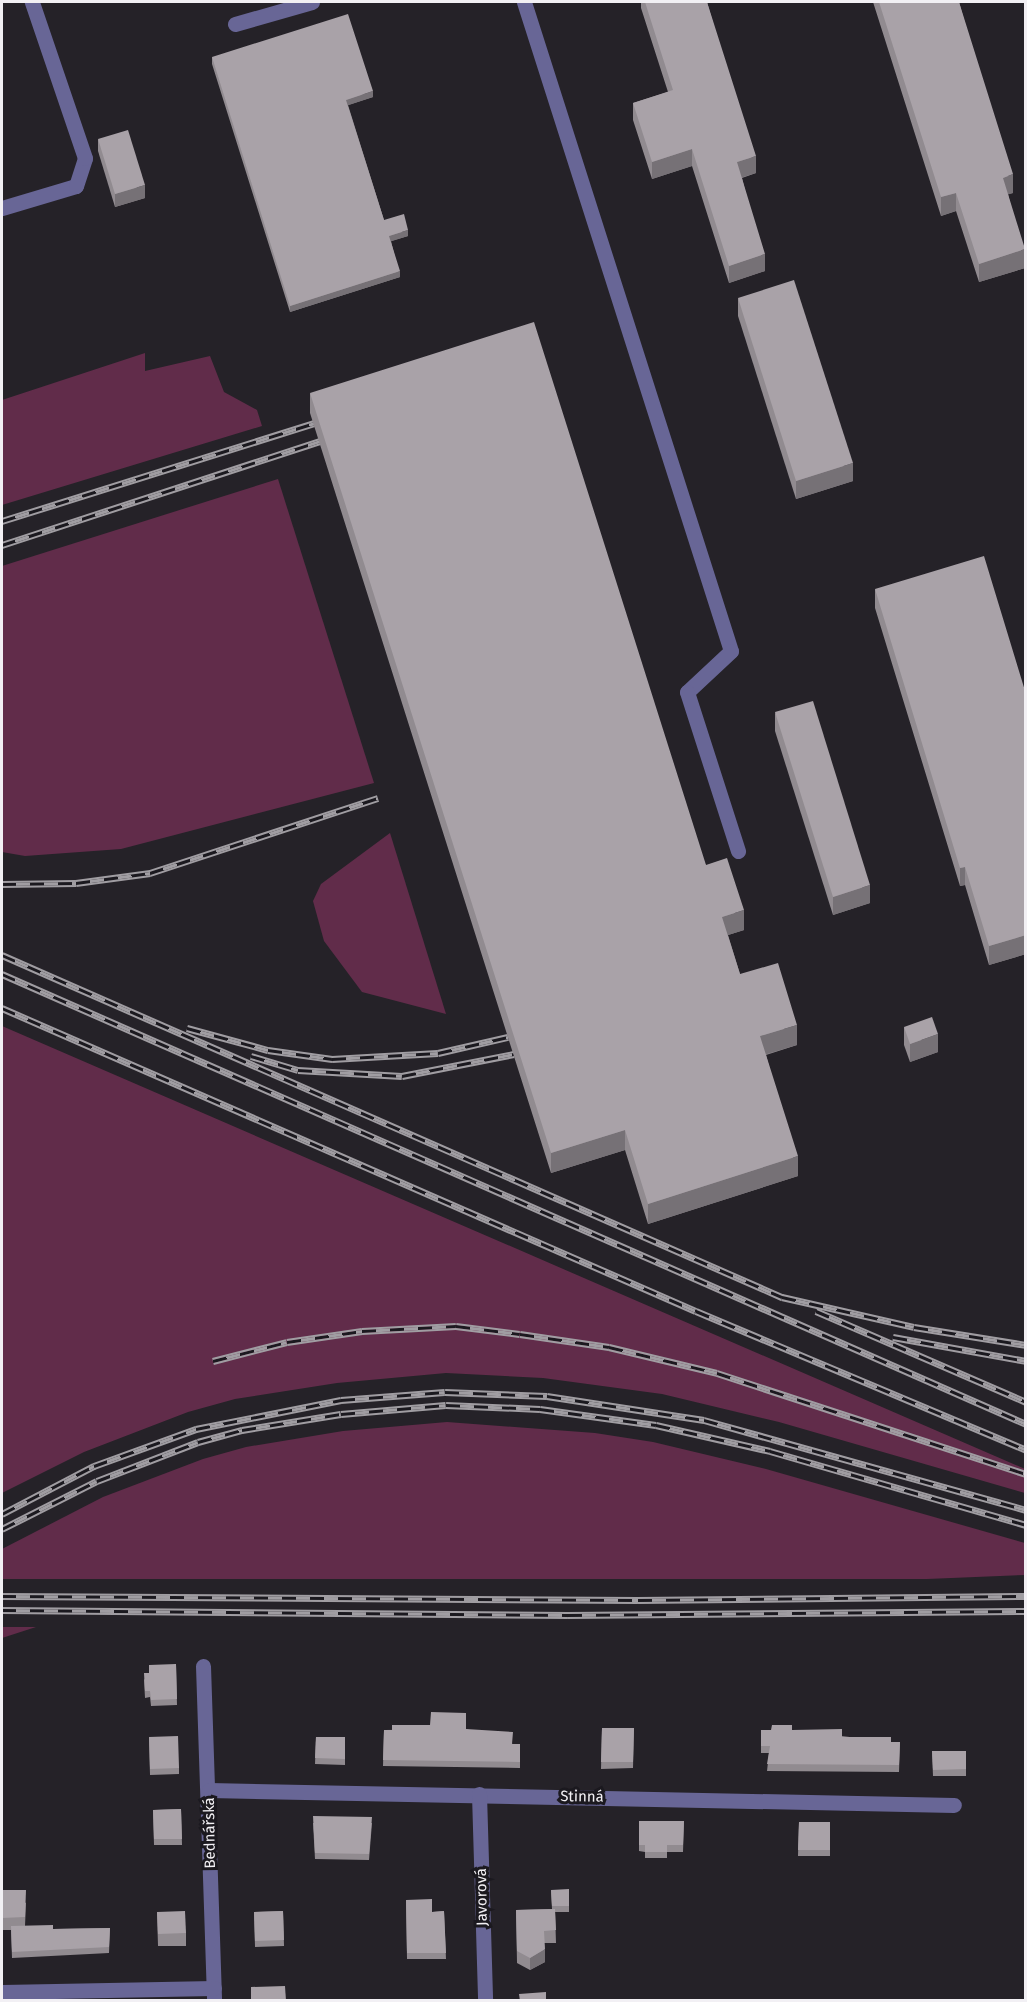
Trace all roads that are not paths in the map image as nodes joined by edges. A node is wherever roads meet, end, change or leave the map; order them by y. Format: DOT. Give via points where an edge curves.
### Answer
graph roads {
  1 [pos="32,2"];
  2 [pos="312,2"];
  3 [pos="524,2"];
  4 [pos="235,24"];
  5 [pos="2,208"];
  6 [pos="738,851"];
  7 [pos="203,1666"];
  8 [pos="209,1790"];
  9 [pos="479,1794"];
  10 [pos="954,1805"];
  11 [pos="2,1992"];
  12 [pos="214,1994"];
  13 [pos="485,2001"];
  1 -- 5 [label="street" via="85,158 76,186"];
  2 -- 4 [label="street"];
  3 -- 6 [label="street" via="731,651 687,692"];
  7 -- 8 [label="street, Bednářská"];
  8 -- 9 [label="street, Stinná"];
  8 -- 12 [label="street, Bednářská"];
  9 -- 10 [label="street, Stinná"];
  9 -- 13 [label="street, Javorová"];
  11 -- 12 [label="street"];
}
